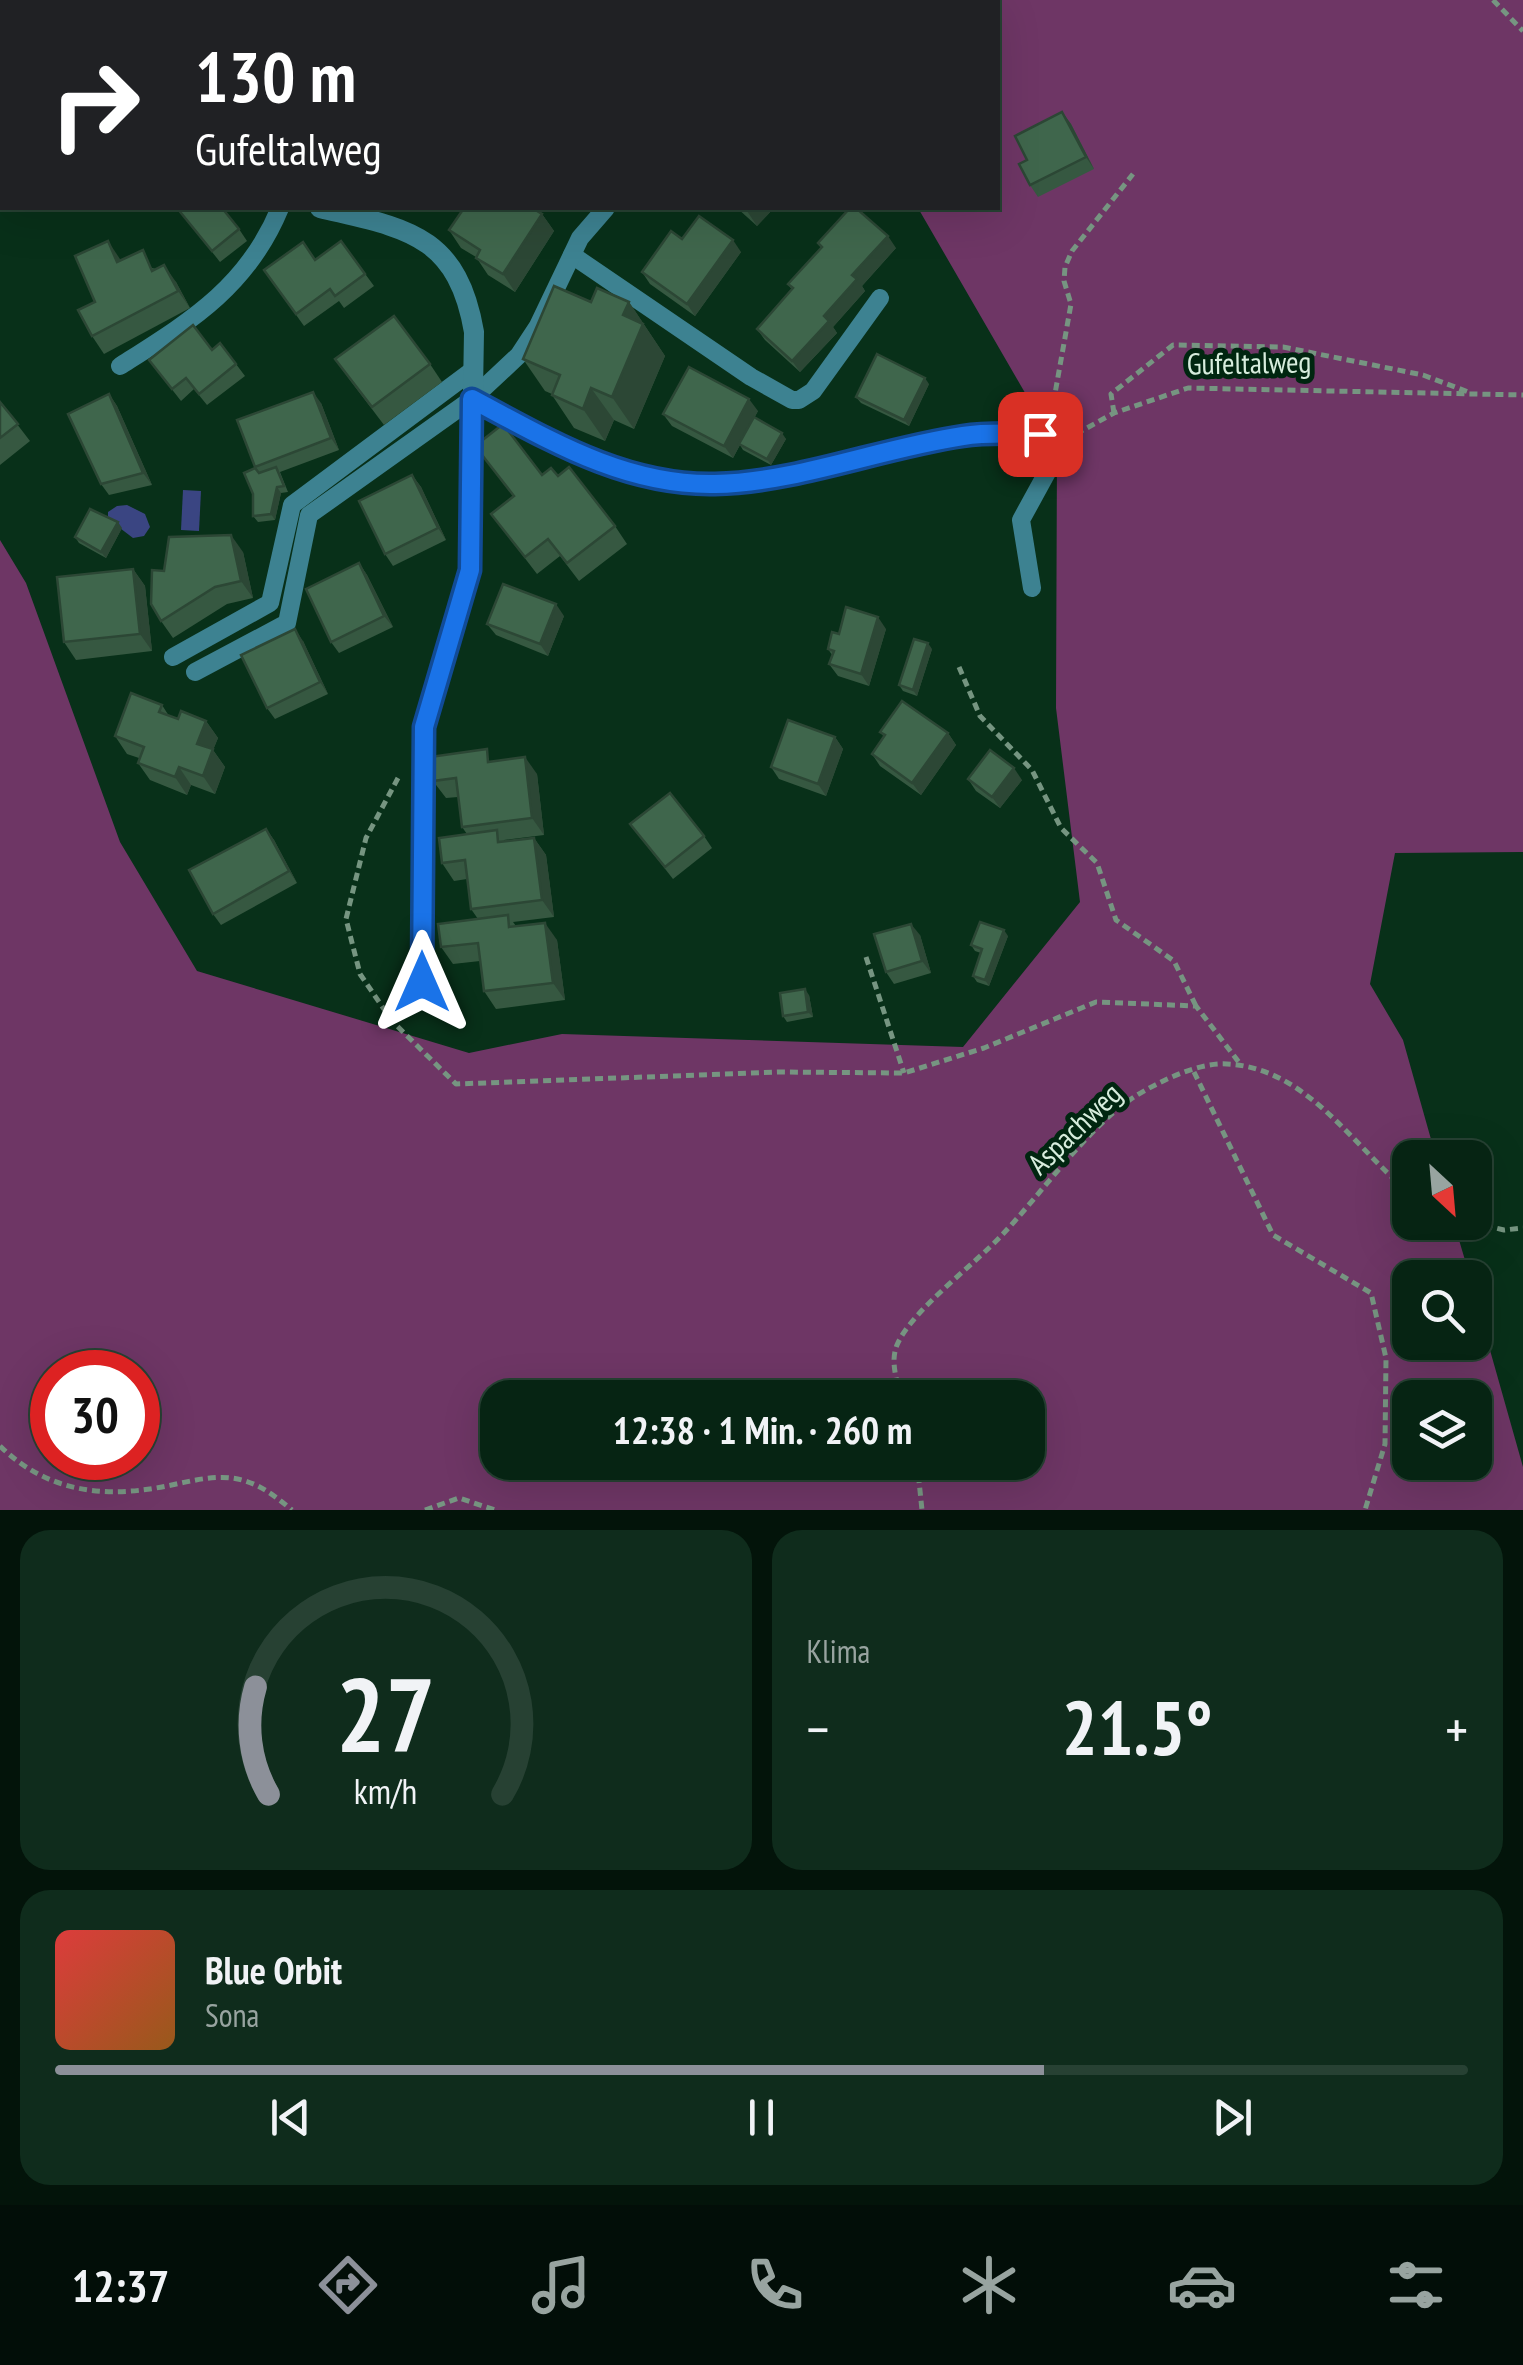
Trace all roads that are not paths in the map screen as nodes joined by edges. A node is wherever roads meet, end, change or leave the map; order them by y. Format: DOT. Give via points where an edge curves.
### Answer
graph roads {
  1 [pos="279,210"];
  2 [pos="329,210"];
  3 [pos="604,210"];
  4 [pos="572,255"];
  5 [pos="880,298"];
  6 [pos="120,366"];
  7 [pos="473,370"];
  8 [pos="472,399"];
  9 [pos="1032,588"];
  10 [pos="173,657"];
  11 [pos="195,672"];
  12 [pos="422,982"];
  1 -- 6 [label="lane" via="214,304"];
  2 -- 7 [label="street" via="393,224 433,248 470,313"];
  3 -- 4 [label="lane"];
  4 -- 5 [label="lane" via="792,400 813,392"];
  4 -- 8 [label="lane" via="519,355"];
  7 -- 8 [label="street"];
  7 -- 10 [label="lane" via="292,505 270,603"];
  8 -- 9 [label="lane" via="588,459 700,483 778,475 965,435 1040,434 1057,445 1021,520"];
  8 -- 11 [label="lane" via="315,510 306,524 287,622"];
  8 -- 12 [label="street" via="470,570 424,727"];
}
